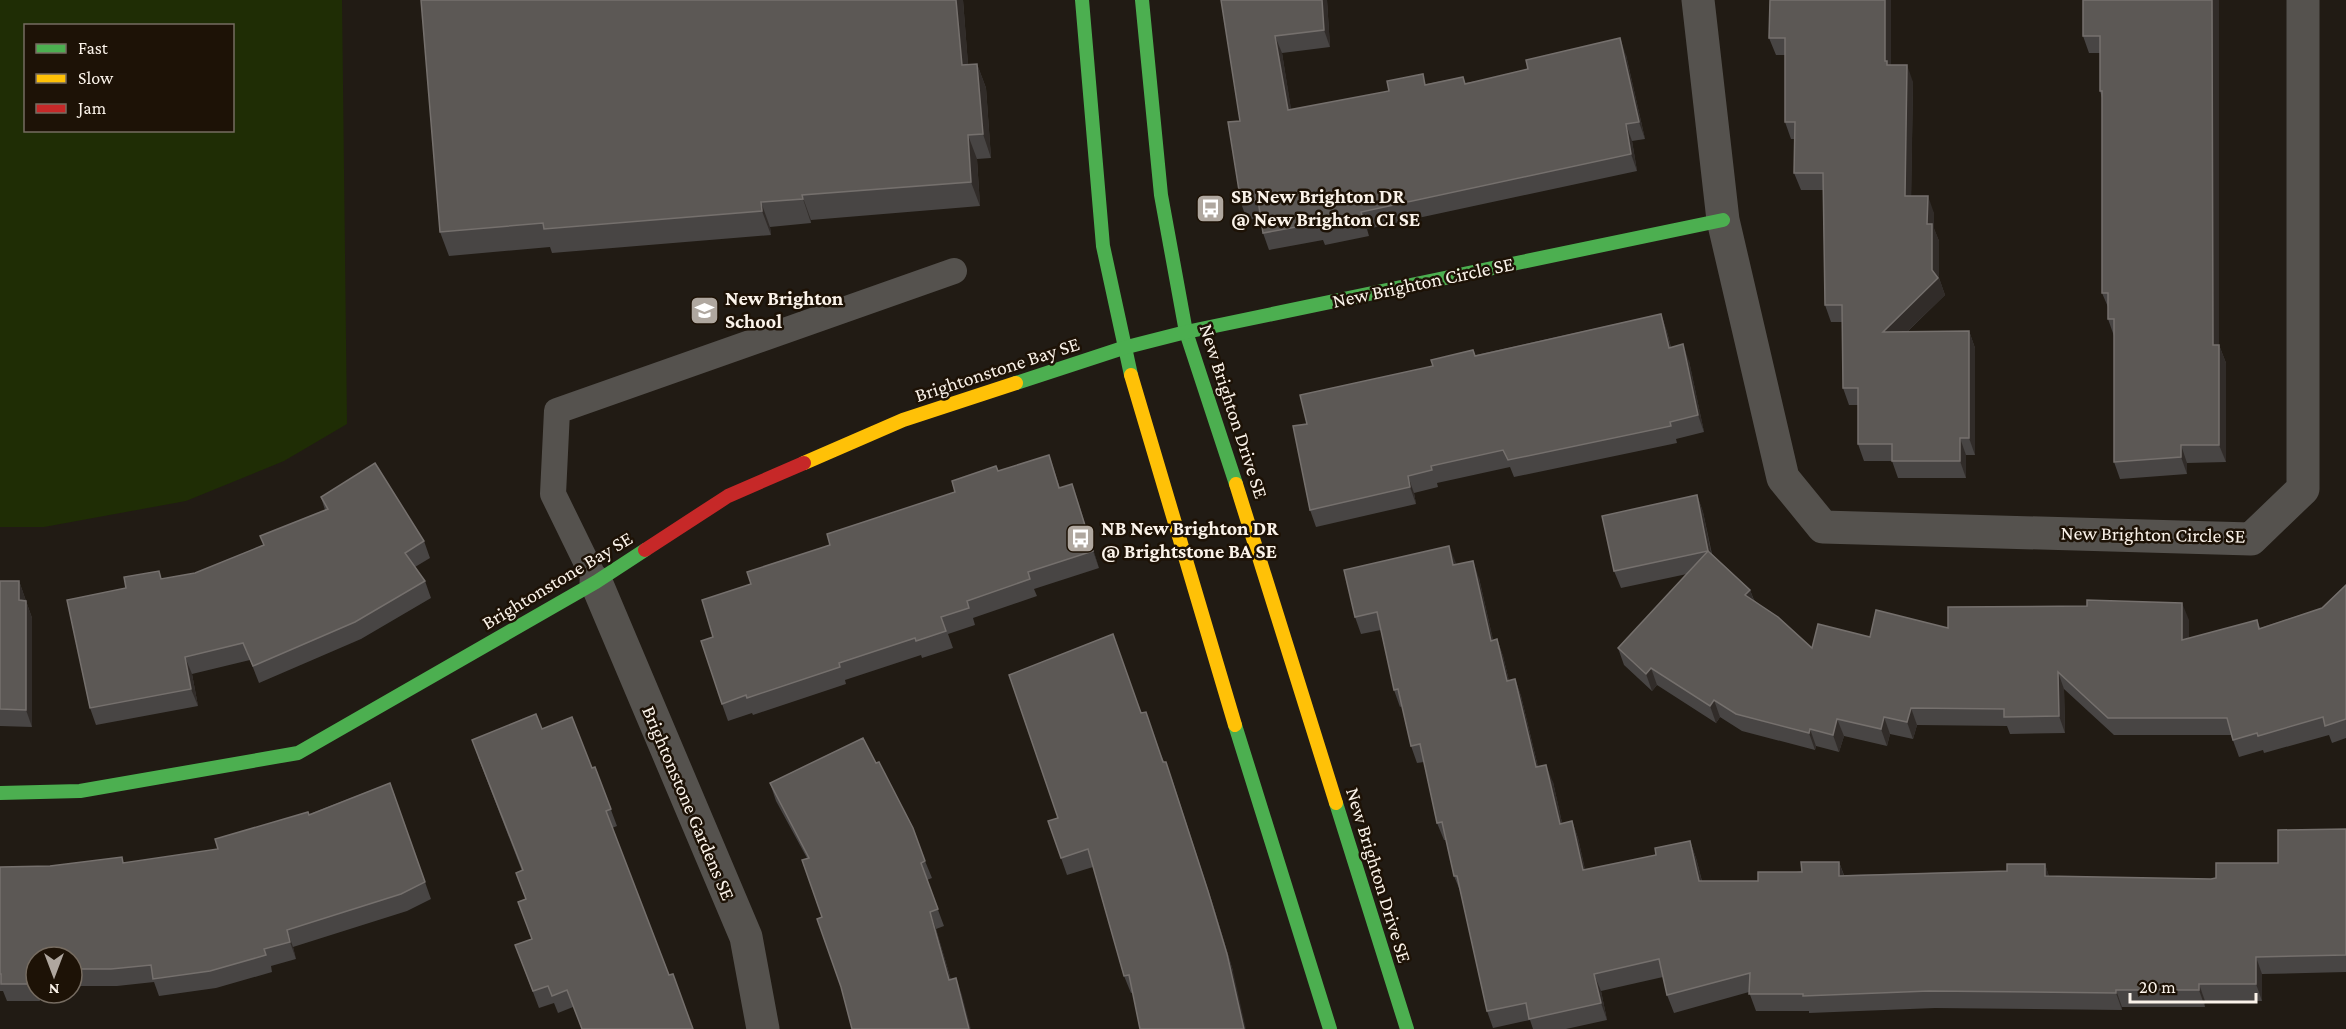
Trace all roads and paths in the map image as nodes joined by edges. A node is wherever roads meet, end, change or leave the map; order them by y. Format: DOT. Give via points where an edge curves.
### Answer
graph roads {
  1 [pos="1082,0"];
  2 [pos="1142,0"];
  3 [pos="1698,0"];
  4 [pos="2303,0"];
  5 [pos="1723,220"];
  6 [pos="954,271"];
  7 [pos="1186,332"];
  8 [pos="1124,348"];
  9 [pos="596,582"];
  10 [pos="0,793"];
  11 [pos="763,1029"];
  12 [pos="1330,1029"];
  13 [pos="1407,1029"];
  1 -- 8 [label="street" via="1103,246"];
  2 -- 7 [label="street, New Brighton Drive SE" via="1161,195"];
  3 -- 5 [label="street, New Brighton Circle SE"];
  4 -- 5 [label="street, New Brighton Circle SE" via="2303,489 2251,538 1823,527 1783,478"];
  5 -- 7 [label="street, New Brighton Circle SE"];
  6 -- 9 [label="lane" via="557,411 553,494"];
  7 -- 8 [label="street, New Brighton Circle SE"];
  7 -- 13 [label="street, New Brighton Drive SE"];
  8 -- 9 [label="street, Brightonstone Bay SE" via="903,420 728,496"];
  8 -- 12 [label="street" via="1201,615"];
  9 -- 10 [label="street, Brightonstone Bay SE" via="298,753 80,791"];
  9 -- 11 [label="street, Brightonstone Gardens SE" via="746,937"];
}
